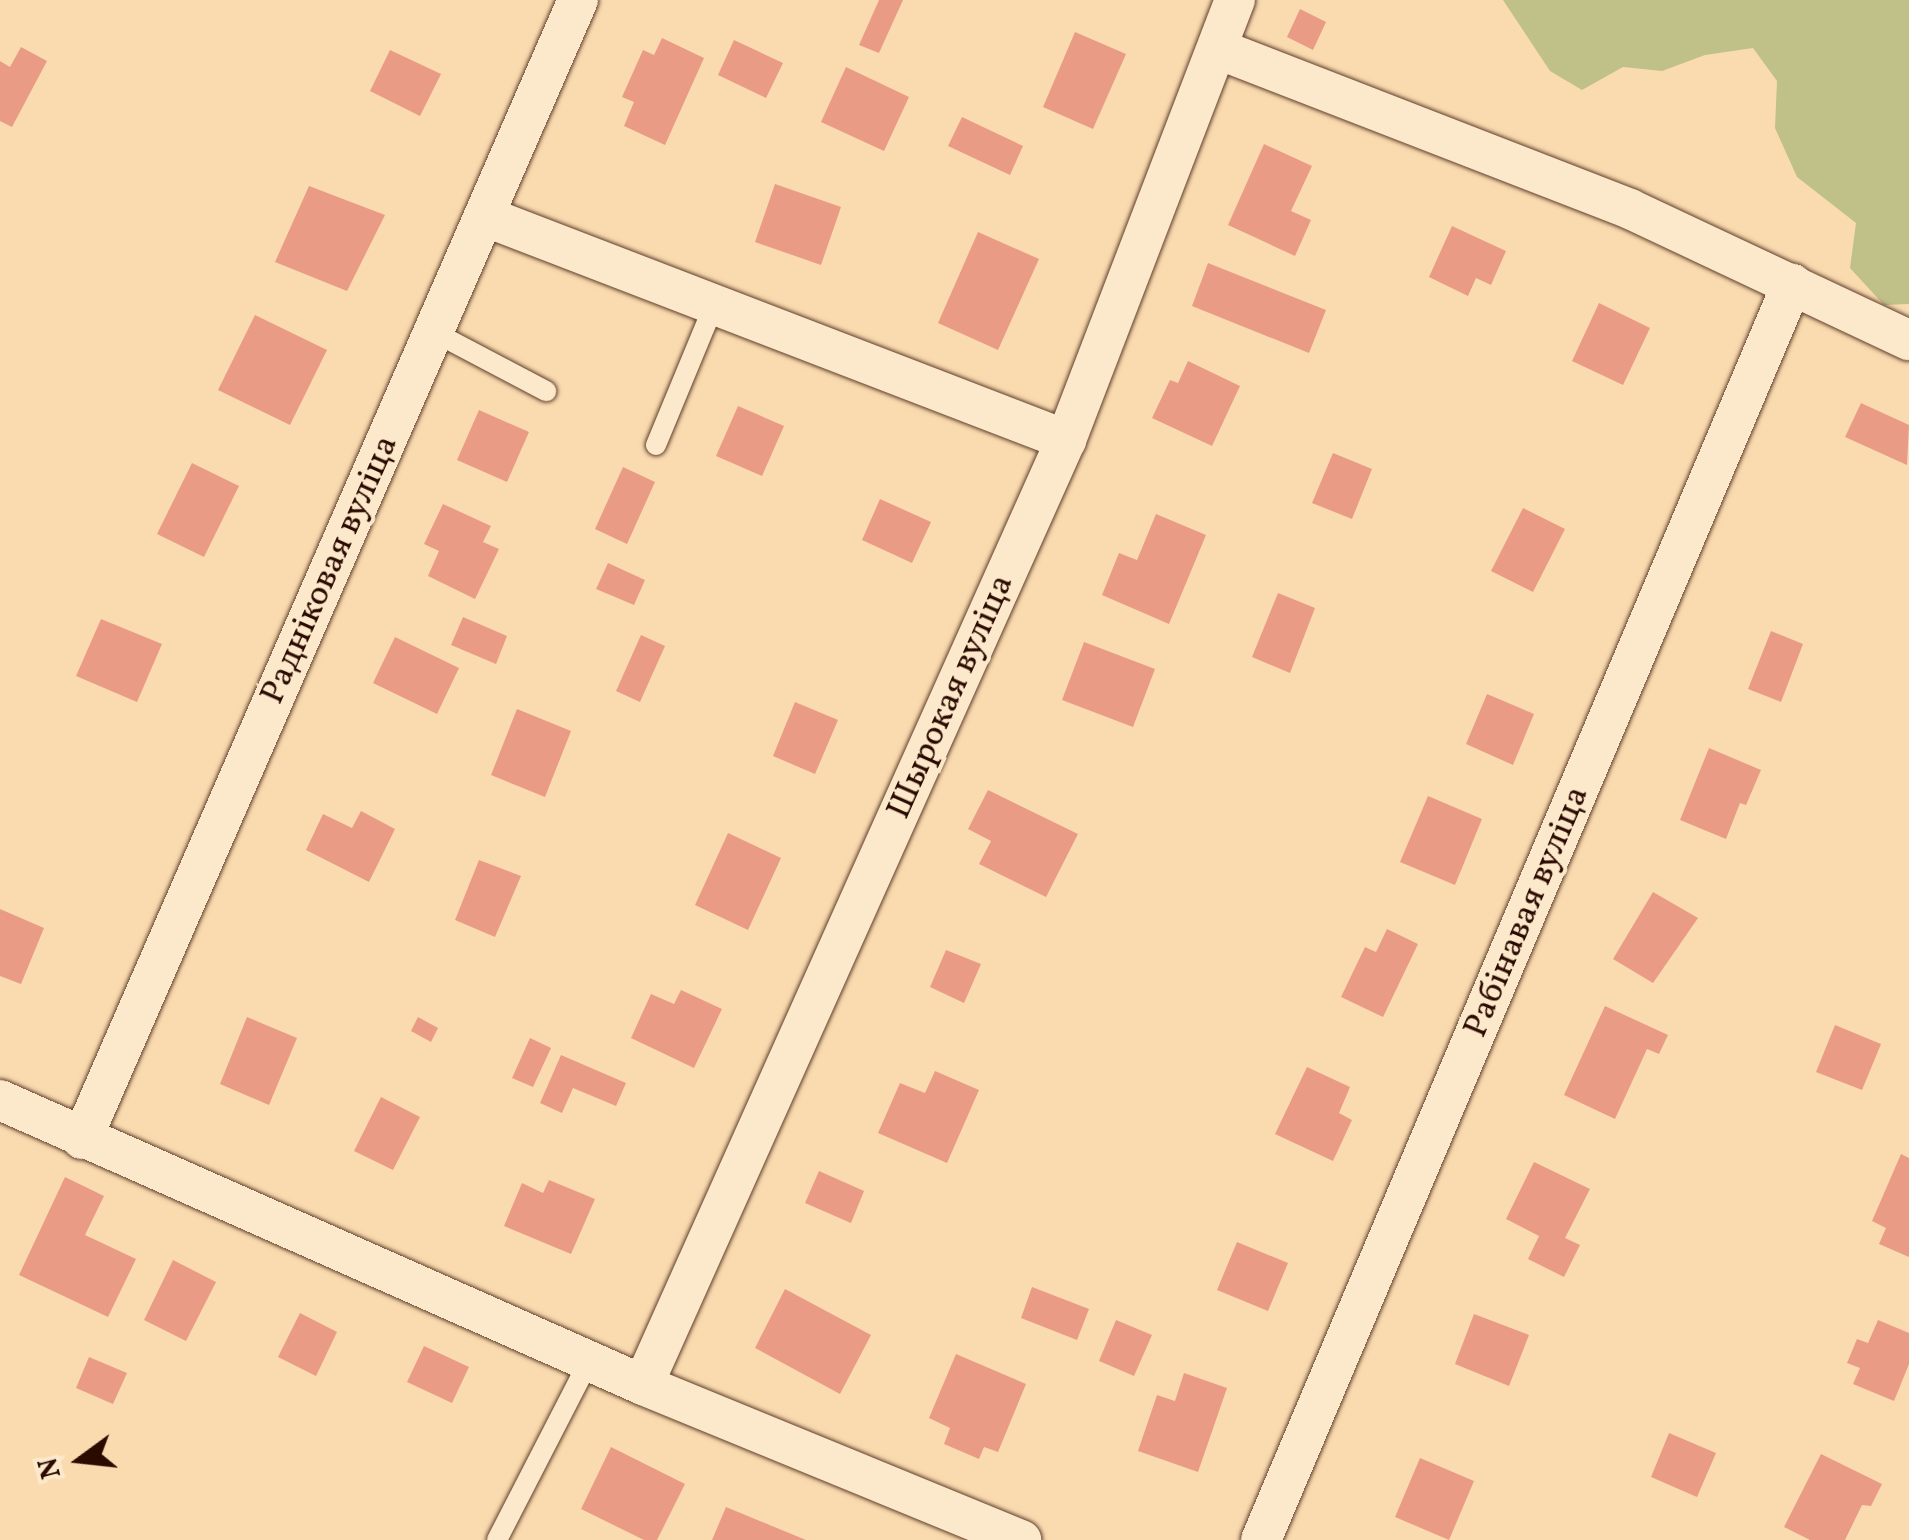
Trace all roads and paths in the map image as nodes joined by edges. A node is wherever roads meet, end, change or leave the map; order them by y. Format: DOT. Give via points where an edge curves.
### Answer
graph roads {
  1 [pos="578,0"];
  2 [pos="1235,0"];
  3 [pos="1218,49"];
  4 [pos="484,216"];
  5 [pos="1792,284"];
  6 [pos="714,304"];
  7 [pos="434,332"];
  8 [pos="1909,340"];
  9 [pos="546,391"];
  10 [pos="1066,440"];
  11 [pos="656,446"];
  12 [pos="0,1100"];
  13 [pos="82,1139"];
  14 [pos="588,1362"];
  15 [pos="643,1385"];
  16 [pos="497,1540"];
  17 [pos="1020,1540"];
  18 [pos="1261,1540"];
  1 -- 4 [label="street, Радніковая вуліца"];
  2 -- 3 [label="street, Шырокая вуліца"];
  3 -- 5 [label="street" via="1630,208"];
  3 -- 10 [label="street, Шырокая вуліца"];
  4 -- 6 [label="street"];
  4 -- 7 [label="street, Радніковая вуліца"];
  5 -- 8 [label="street"];
  5 -- 18 [label="street, Рабінавая вуліца"];
  6 -- 10 [label="street"];
  6 -- 11 [label="lane"];
  7 -- 9 [label="lane"];
  7 -- 13 [label="street, Радніковая вуліца"];
  10 -- 15 [label="street, Шырокая вуліца"];
  12 -- 13 [label="street"];
  13 -- 14 [label="street"];
  14 -- 15 [label="street"];
  14 -- 16 [label="lane"];
  15 -- 17 [label="street"];
}
